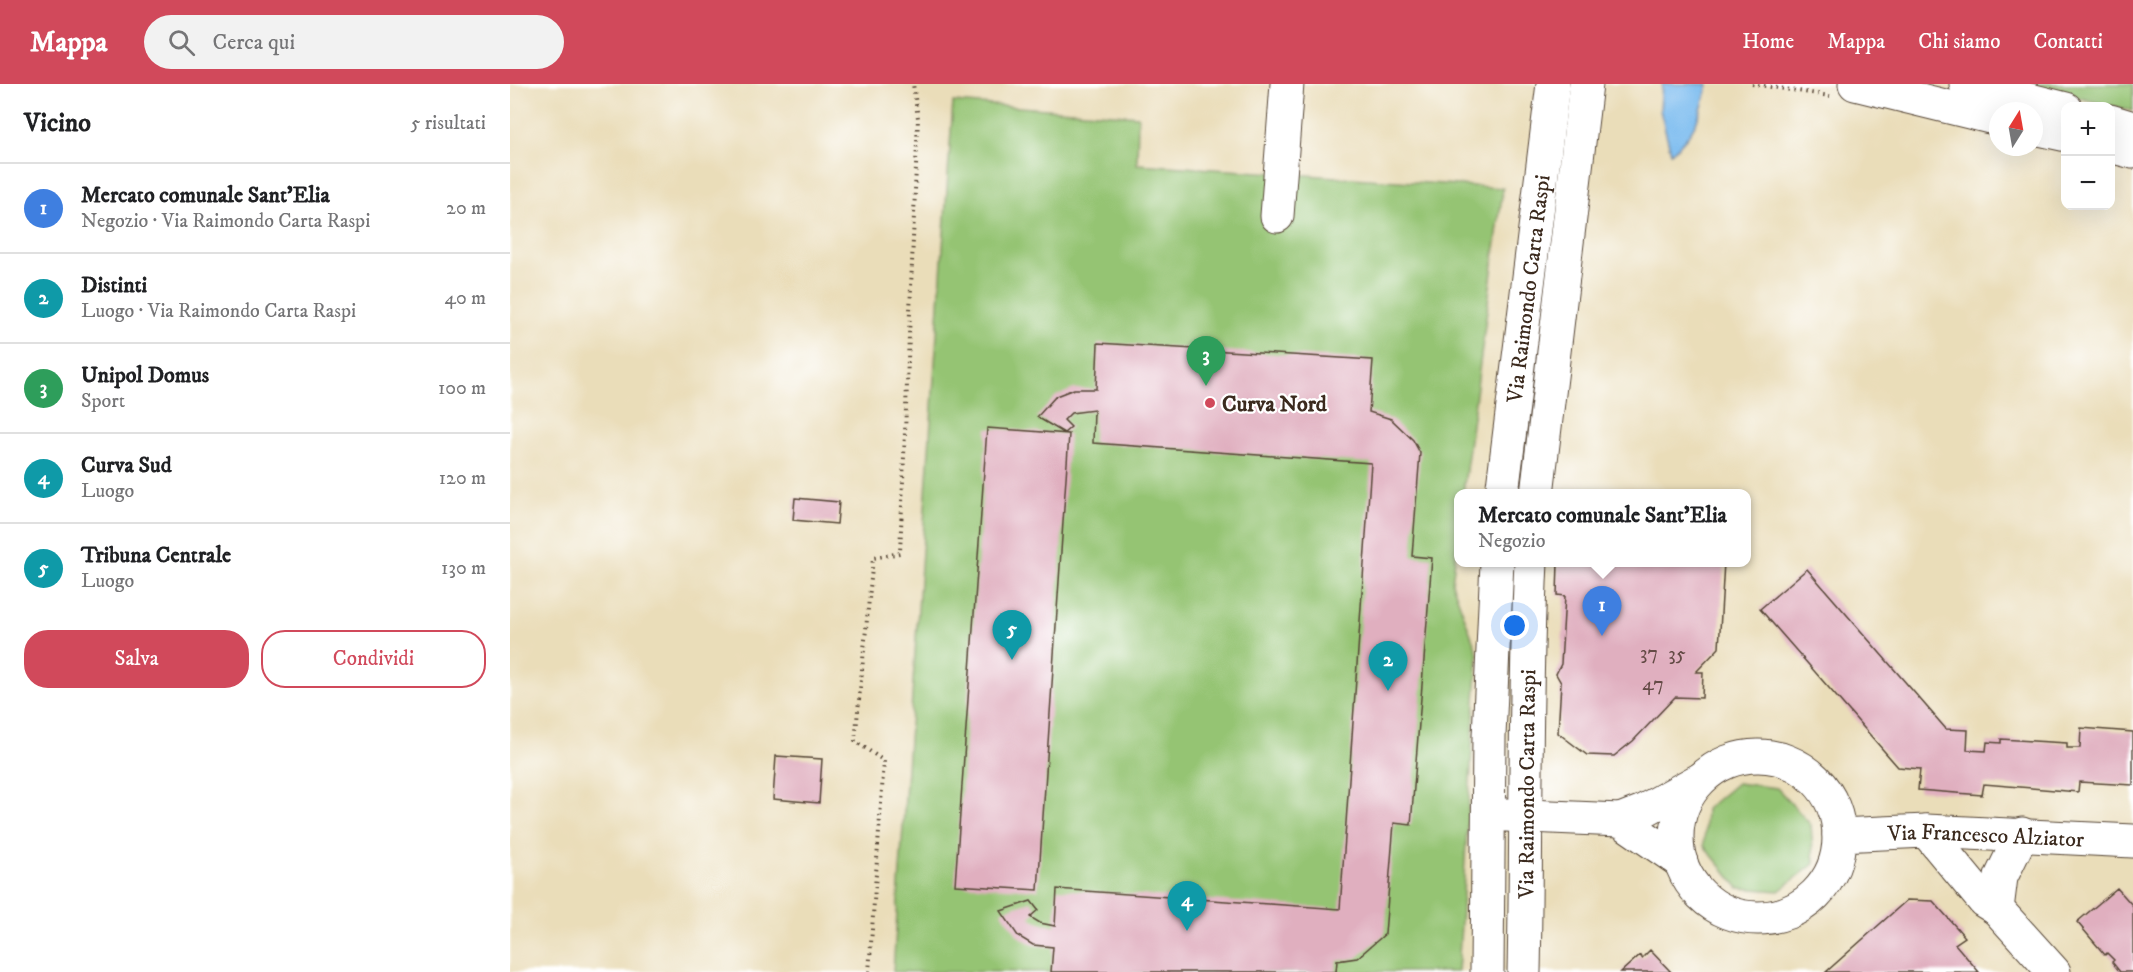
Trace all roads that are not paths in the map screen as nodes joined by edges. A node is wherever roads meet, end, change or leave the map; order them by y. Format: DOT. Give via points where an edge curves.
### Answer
graph roads {
  1 [pos="1287,84"];
  2 [pos="1553,84"];
  3 [pos="1586,84"];
  4 [pos="1855,84"];
  5 [pos="1966,84"];
  6 [pos="2061,108"];
  7 [pos="1989,117"];
  8 [pos="2115,123"];
  9 [pos="2133,128"];
  10 [pos="2043,130"];
  11 [pos="2061,134"];
  12 [pos="2115,147"];
  13 [pos="2133,152"];
  14 [pos="1277,216"];
  15 [pos="1503,489"];
  16 [pos="1538,489"];
  17 [pos="1497,567"];
  18 [pos="1531,567"];
  19 [pos="1703,778"];
  20 [pos="1489,814"];
  21 [pos="1527,817"];
  22 [pos="1620,820"];
  23 [pos="1926,831"];
  24 [pos="2022,834"];
  25 [pos="1839,835"];
  26 [pos="2133,841"];
  27 [pos="1681,862"];
  28 [pos="1997,909"];
  29 [pos="1487,972"];
  30 [pos="1524,972"];
  31 [pos="2054,972"];
  1 -- 14 [label="street"];
  2 -- 15 [label="street, Via Raimondo Carta Raspi"];
  3 -- 16 [label="street, Via Raimondo Carta Raspi"];
  4 -- 7 [label="street"];
  5 -- 6 [label="street"];
  8 -- 9 [label="street"];
  10 -- 11 [label="street"];
  12 -- 13 [label="street"];
  17 -- 20 [label="street, Via Raimondo Carta Raspi"];
  18 -- 21 [label="street, Via Raimondo Carta Raspi" via="1526,681"];
  19 -- 22 [label="street"];
  19 -- 25 [label="street" via="1729,762 1759,756 1780,759 1815,779 1828,796"];
  19 -- 27 [label="street" via="1689,794 1681,813 1677,833"];
  20 -- 21 [label="street"];
  20 -- 29 [label="street, Via Raimondo Carta Raspi"];
  21 -- 22 [label="street"];
  21 -- 30 [label="street, Via Raimondo Carta Raspi"];
  22 -- 27 [label="street"];
  23 -- 24 [label="street, Via Francesco Alziator"];
  23 -- 25 [label="street, Via Francesco Alziator"];
  23 -- 28 [label="street" via="1984,901"];
  24 -- 26 [label="street, Via Francesco Alziator"];
  24 -- 28 [label="street" via="2001,877"];
  25 -- 27 [label="street" via="1838,855 1820,890 1796,908 1767,918 1747,918 1710,903 1696,889"];
  28 -- 31 [label="street"];
}
